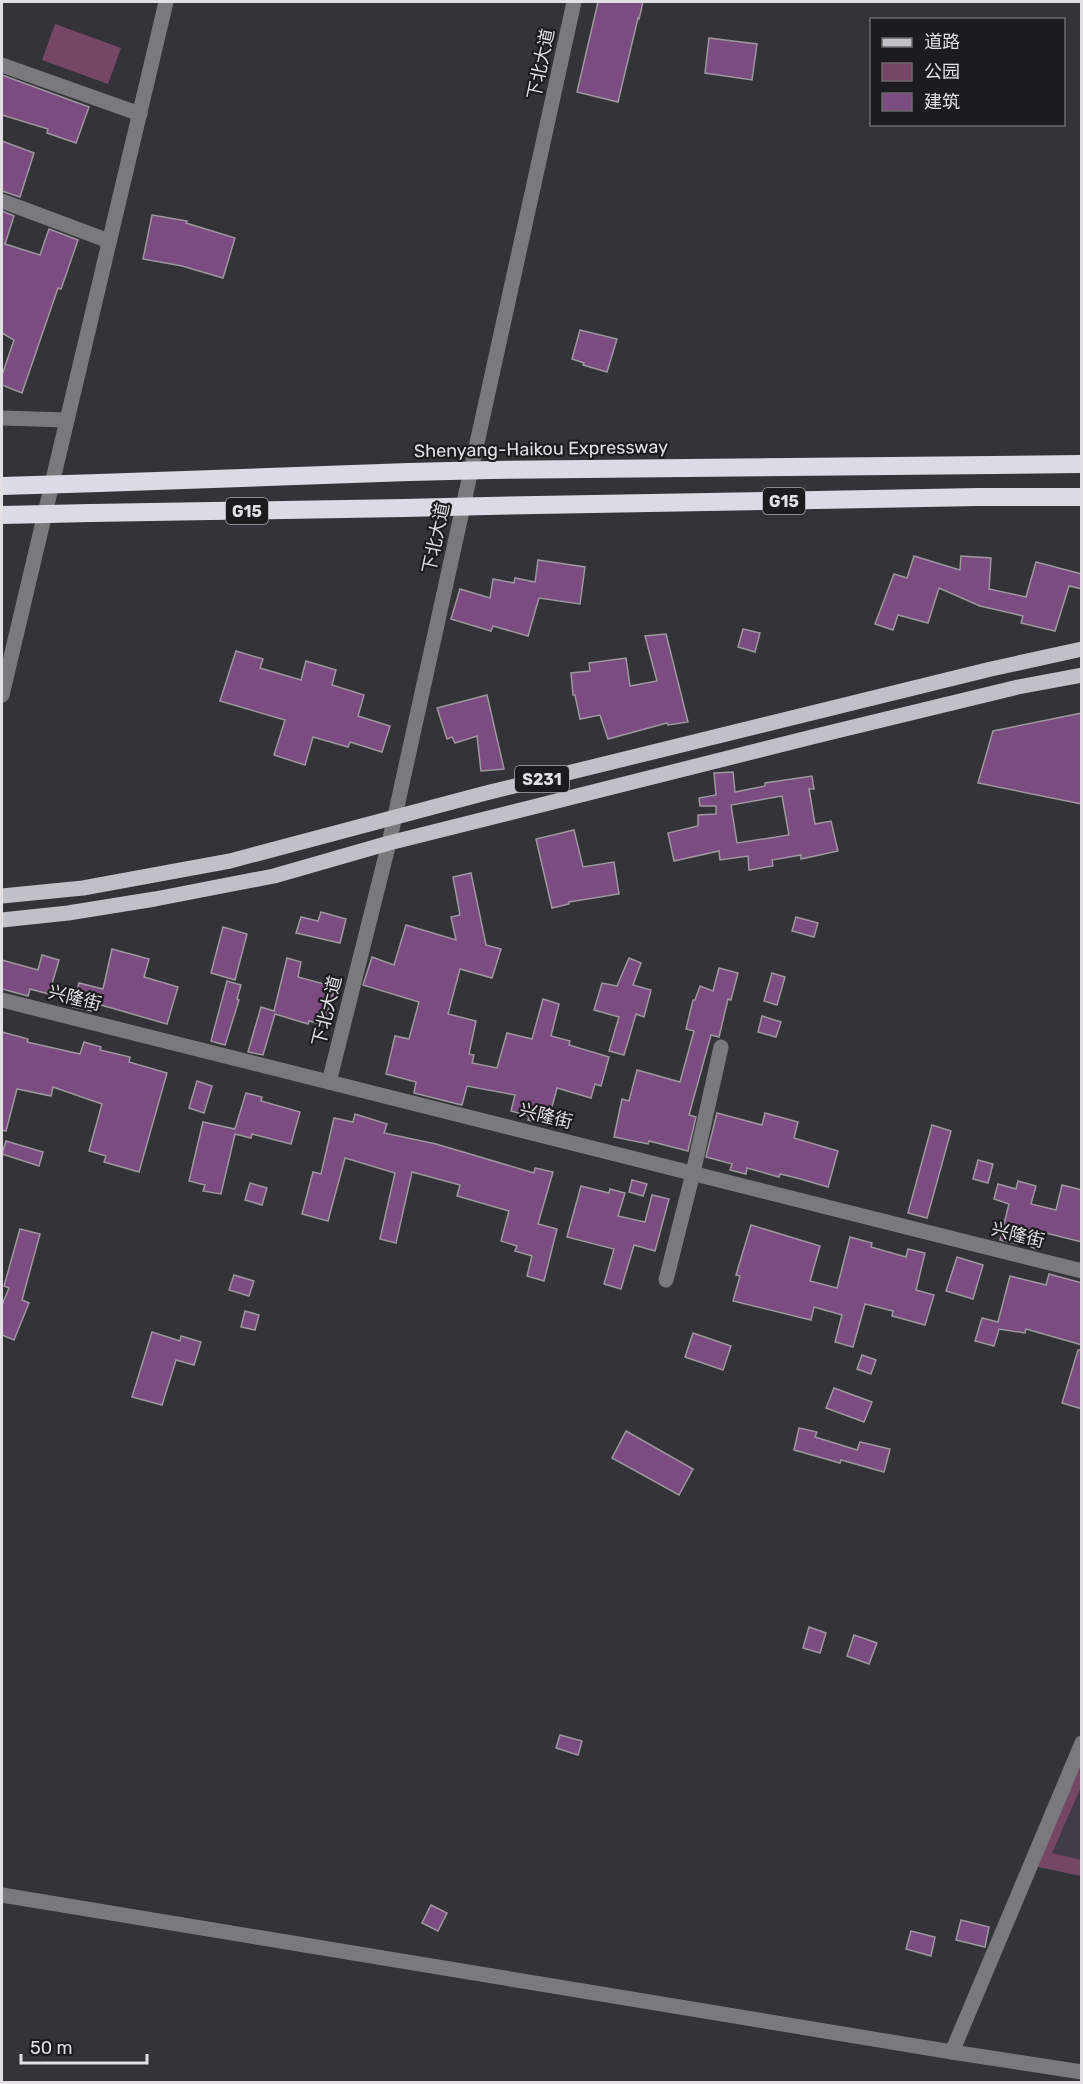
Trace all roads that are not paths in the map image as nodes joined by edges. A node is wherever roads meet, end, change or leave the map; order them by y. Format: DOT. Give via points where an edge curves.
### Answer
graph roads {
  1 [pos="166,2"];
  2 [pos="574,2"];
  3 [pos="2,65"];
  4 [pos="140,114"];
  5 [pos="2,201"];
  6 [pos="109,241"];
  7 [pos="2,418"];
  8 [pos="67,420"];
  9 [pos="1082,464"];
  10 [pos="2,486"];
  11 [pos="1082,497"];
  12 [pos="2,515"];
  13 [pos="1082,649"];
  14 [pos="1082,675"];
  15 [pos="2,695"];
  16 [pos="395,817"];
  17 [pos="389,843"];
  18 [pos="2,896"];
  19 [pos="2,920"];
  20 [pos="2,999"];
  21 [pos="721,1047"];
  22 [pos="329,1082"];
  23 [pos="693,1173"];
  24 [pos="1082,1271"];
  25 [pos="666,1280"];
  26 [pos="1082,1743"];
  27 [pos="2,1896"];
  28 [pos="952,2052"];
  29 [pos="1082,2072"];
  1 -- 4 [label="street"];
  2 -- 16 [label="street, 下北大道"];
  3 -- 4 [label="street"];
  4 -- 6 [label="street"];
  5 -- 6 [label="street"];
  6 -- 8 [label="street"];
  7 -- 8 [label="street"];
  8 -- 15 [label="street"];
  9 -- 10 [label="highway, Shenyang-Haikou Expressway / G15, bridge" via="491,470"];
  11 -- 12 [label="highway, G15, bridge"];
  13 -- 16 [label="main road, S231"];
  14 -- 17 [label="main road, S231" via="1018,687"];
  16 -- 17 [label="street, 下北大道"];
  16 -- 18 [label="main road, S231" via="230,861 83,888"];
  17 -- 19 [label="main road, S231" via="216,889"];
  17 -- 22 [label="street, 下北大道"];
  20 -- 22 [label="street, 兴隆街"];
  21 -- 23 [label="street"];
  22 -- 23 [label="street, 兴隆街"];
  23 -- 24 [label="street, 兴隆街"];
  23 -- 25 [label="street"];
  26 -- 28 [label="street"];
  27 -- 28 [label="street"];
  28 -- 29 [label="street"];
}
